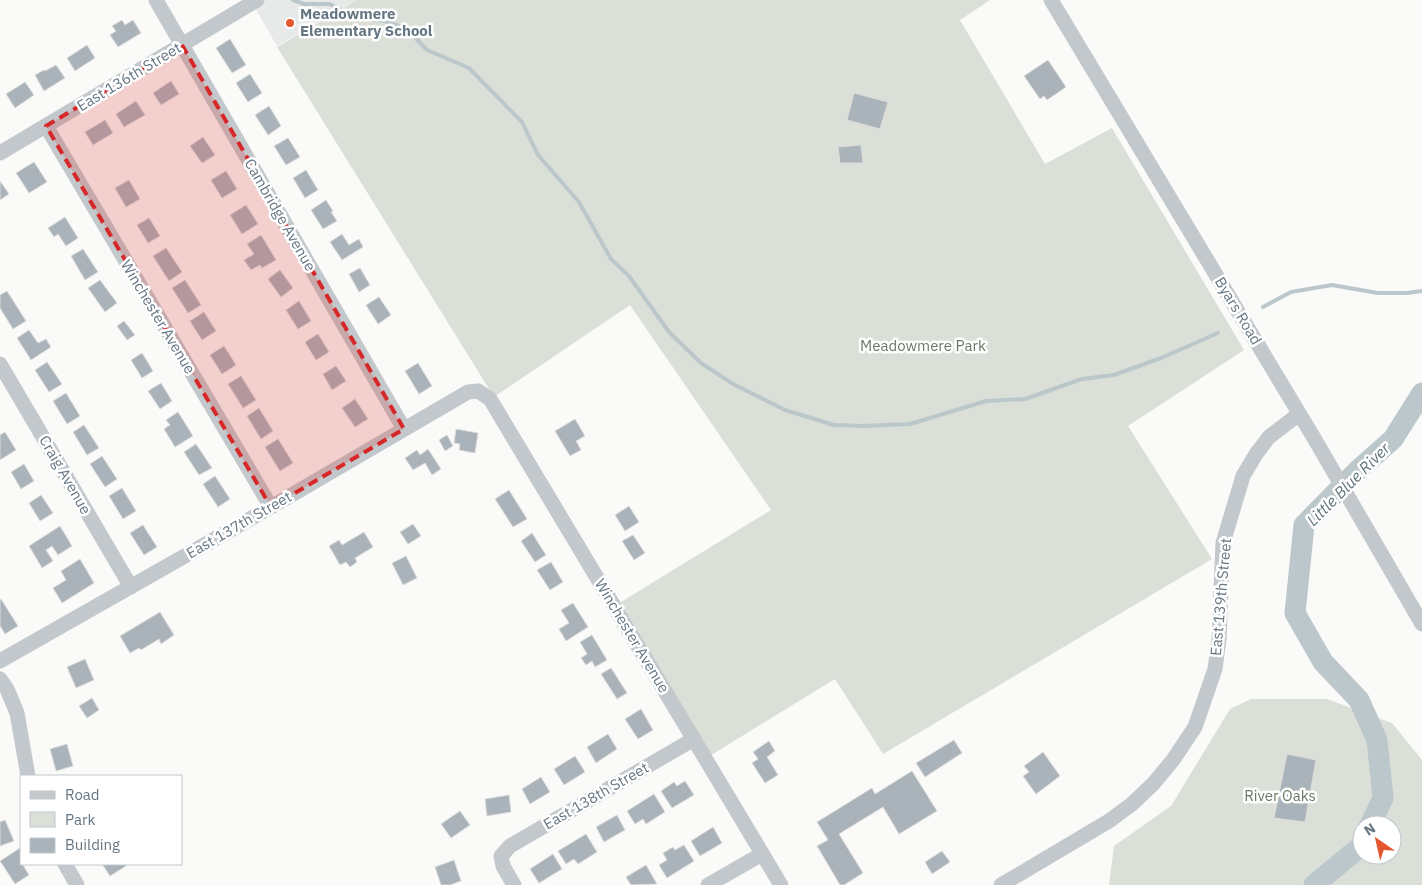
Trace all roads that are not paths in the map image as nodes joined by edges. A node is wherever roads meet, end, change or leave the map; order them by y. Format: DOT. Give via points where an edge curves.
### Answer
graph roads {
  1 [pos="156,0"];
  2 [pos="257,0"];
  3 [pos="1051,0"];
  4 [pos="182,44"];
  5 [pos="46,126"];
  6 [pos="0,153"];
  7 [pos="0,364"];
  8 [pos="478,391"];
  9 [pos="1299,414"];
  10 [pos="404,429"];
  11 [pos="271,507"];
  12 [pos="131,587"];
  13 [pos="1422,624"];
  14 [pos="0,661"];
  15 [pos="0,679"];
  16 [pos="694,739"];
  17 [pos="28,775"];
  18 [pos="762,854"];
  19 [pos="66,865"];
  20 [pos="77,885"];
  21 [pos="514,885"];
  22 [pos="708,885"];
  23 [pos="781,885"];
  24 [pos="1001,885"];
  1 -- 4 [label="street, Cambridge Avenue"];
  2 -- 4 [label="street, East 136th Street"];
  3 -- 9 [label="street, Byars Road"];
  4 -- 5 [label="street, East 136th Street"];
  4 -- 10 [label="street, Cambridge Avenue"];
  5 -- 6 [label="street, East 136th Street"];
  5 -- 11 [label="street, Winchester Avenue"];
  7 -- 12 [label="street, Craig Avenue"];
  8 -- 10 [label="street, East 137th Street" via="468,392"];
  8 -- 16 [label="street, Winchester Avenue" via="490,399"];
  9 -- 13 [label="street, Byars Road"];
  9 -- 24 [label="street, East 139th Street" via="1269,437 1244,476 1223,543 1215,669 1195,727 1173,760 1132,804"];
  10 -- 11 [label="street, East 137th Street"];
  11 -- 12 [label="street, East 137th Street"];
  12 -- 14 [label="street, East 137th Street"];
  15 -- 17 [label="street" via="17,713"];
  16 -- 18 [label="street, Winchester Avenue"];
  16 -- 21 [label="street, East 138th Street" via="510,846 501,856"];
  18 -- 22 [label="street"];
  18 -- 23 [label="street, Winchester Avenue"];
  19 -- 20 [label="street"];
}
